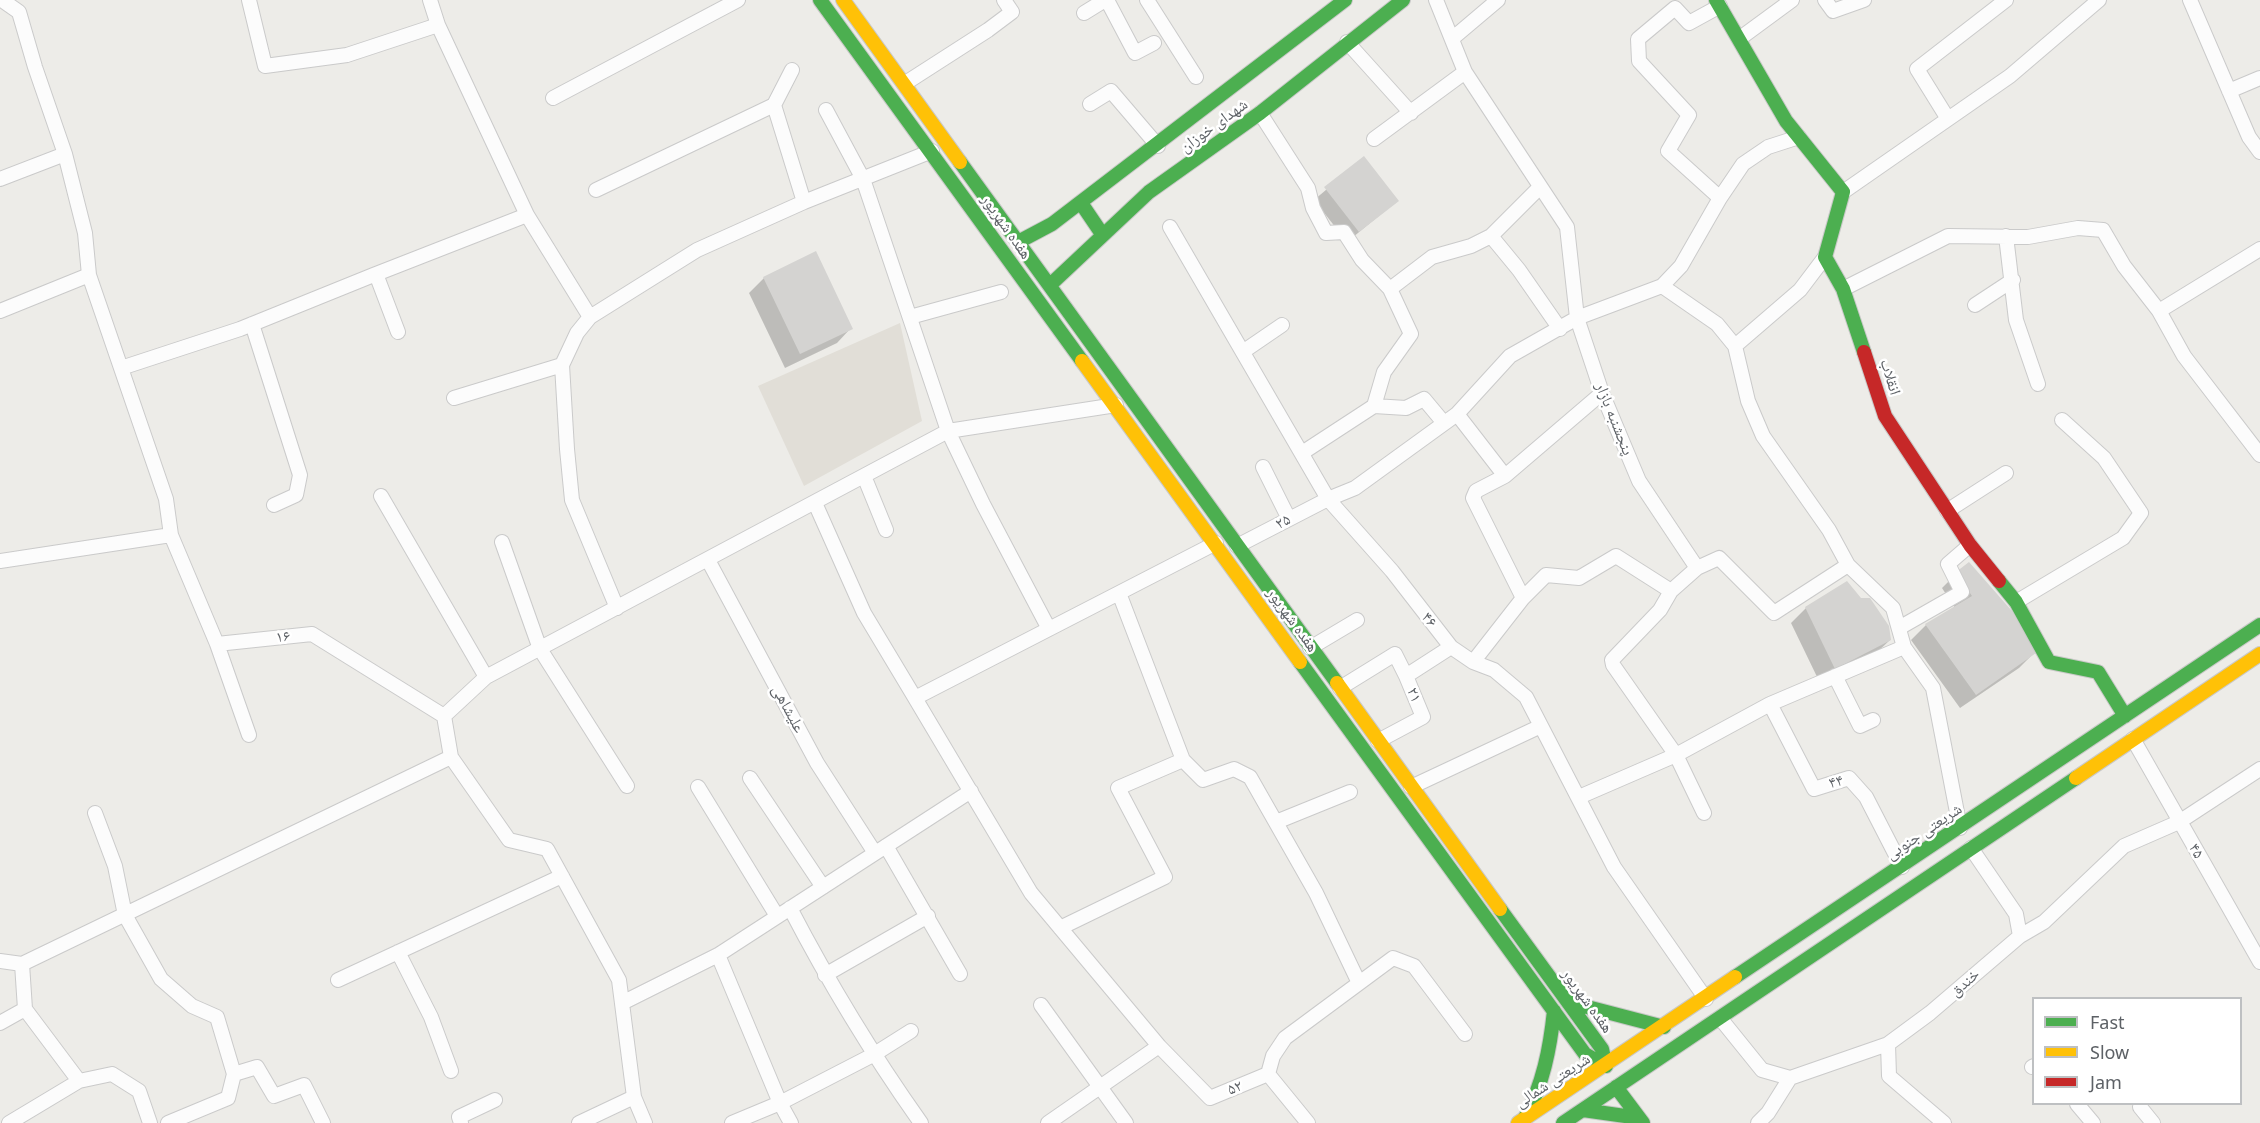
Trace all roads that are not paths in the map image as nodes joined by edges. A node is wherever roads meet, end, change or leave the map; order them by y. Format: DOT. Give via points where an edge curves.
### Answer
graph roads {
  1 [pos="2,0"];
  2 [pos="249,0"];
  3 [pos="430,0"];
  4 [pos="738,0"];
  5 [pos="820,0"];
  6 [pos="843,0"];
  7 [pos="1004,0"];
  8 [pos="1106,0"];
  9 [pos="1147,0"];
  10 [pos="1345,0"];
  11 [pos="1403,0"];
  12 [pos="1436,0"];
  13 [pos="1498,0"];
  14 [pos="1792,0"];
  15 [pos="1825,0"];
  16 [pos="1864,0"];
  17 [pos="2006,0"];
  18 [pos="2100,0"];
  19 [pos="2190,0"];
  20 [pos="1718,3"];
  21 [pos="1084,13"];
  22 [pos="438,25"];
  23 [pos="1453,38"];
  24 [pos="1739,39"];
  25 [pos="1347,42"];
  26 [pos="1154,43"];
  27 [pos="792,70"];
  28 [pos="1465,72"];
  29 [pos="1196,77"];
  30 [pos="2260,78"];
  31 [pos="904,84"];
  32 [pos="2229,91"];
  33 [pos="553,98"];
  34 [pos="1090,104"];
  35 [pos="774,105"];
  36 [pos="825,110"];
  37 [pos="1260,113"];
  38 [pos="1411,113"];
  39 [pos="1948,119"];
  40 [pos="1799,137"];
  41 [pos="1374,139"];
  42 [pos="1158,146"];
  43 [pos="932,151"];
  44 [pos="2260,152"];
  45 [pos="65,154"];
  46 [pos="0,179"];
  47 [pos="863,179"];
  48 [pos="1540,187"];
  49 [pos="596,190"];
  50 [pos="1843,192"];
  51 [pos="1720,198"];
  52 [pos="804,202"];
  53 [pos="1081,203"];
  54 [pos="527,215"];
  55 [pos="1170,227"];
  56 [pos="1102,234"];
  57 [pos="1491,236"];
  58 [pos="2006,236"];
  59 [pos="1020,241"];
  60 [pos="2260,249"];
  61 [pos="1825,257"];
  62 [pos="376,274"];
  63 [pos="88,275"];
  64 [pos="2013,280"];
  65 [pos="1050,285"];
  66 [pos="1662,286"];
  67 [pos="1390,289"];
  68 [pos="1843,289"];
  69 [pos="1001,292"];
  70 [pos="1975,305"];
  71 [pos="0,311"];
  72 [pos="2159,311"];
  73 [pos="590,317"];
  74 [pos="910,317"];
  75 [pos="1577,318"];
  76 [pos="252,324"];
  77 [pos="1282,325"];
  78 [pos="1560,330"];
  79 [pos="398,332"];
  80 [pos="1735,346"];
  81 [pos="1244,351"];
  82 [pos="562,365"];
  83 [pos="121,368"];
  84 [pos="2038,384"];
  85 [pos="1602,393"];
  86 [pos="454,398"];
  87 [pos="1116,405"];
  88 [pos="1374,406"];
  89 [pos="1457,414"];
  90 [pos="2062,420"];
  91 [pos="1444,423"];
  92 [pos="948,431"];
  93 [pos="1302,453"];
  94 [pos="2260,456"];
  95 [pos="1263,467"];
  96 [pos="2006,473"];
  97 [pos="864,476"];
  98 [pos="1506,476"];
  99 [pos="381,496"];
  100 [pos="1328,498"];
  101 [pos="815,502"];
  102 [pos="274,505"];
  103 [pos="1947,511"];
  104 [pos="1289,519"];
  105 [pos="886,530"];
  106 [pos="171,535"];
  107 [pos="502,542"];
  108 [pos="1216,543"];
  109 [pos="1237,546"];
  110 [pos="1970,546"];
  111 [pos="708,560"];
  112 [pos="0,561"];
  113 [pos="1848,566"];
  114 [pos="1697,568"];
  115 [pos="1671,591"];
  116 [pos="1119,593"];
  117 [pos="1523,598"];
  118 [pos="2016,602"];
  119 [pos="617,608"];
  120 [pos="1357,620"];
  121 [pos="2260,625"];
  122 [pos="1899,628"];
  123 [pos="1049,629"];
  124 [pos="217,644"];
  125 [pos="1451,647"];
  126 [pos="1904,647"];
  127 [pos="1310,648"];
  128 [pos="540,649"];
  129 [pos="2260,654"];
  130 [pos="1473,662"];
  131 [pos="1406,676"];
  132 [pos="1835,676"];
  133 [pos="486,677"];
  134 [pos="1340,688"];
  135 [pos="915,698"];
  136 [pos="1770,704"];
  137 [pos="444,716"];
  138 [pos="2125,716"];
  139 [pos="1874,720"];
  140 [pos="1541,726"];
  141 [pos="249,735"];
  142 [pos="2133,739"];
  143 [pos="1377,741"];
  144 [pos="1676,755"];
  145 [pos="451,757"];
  146 [pos="1183,760"];
  147 [pos="2260,769"];
  148 [pos="750,778"];
  149 [pos="627,786"];
  150 [pos="698,788"];
  151 [pos="1411,788"];
  152 [pos="971,791"];
  153 [pos="1350,792"];
  154 [pos="1579,797"];
  155 [pos="95,813"];
  156 [pos="1704,813"];
  157 [pos="1276,822"];
  158 [pos="2180,822"];
  159 [pos="1960,828"];
  160 [pos="1971,848"];
  161 [pos="881,850"];
  162 [pos="1902,867"];
  163 [pos="562,876"];
  164 [pos="823,887"];
  165 [pos="790,908"];
  166 [pos="125,915"];
  167 [pos="777,916"];
  168 [pos="928,916"];
  169 [pos="1060,928"];
  170 [pos="2020,936"];
  171 [pos="398,952"];
  172 [pos="718,955"];
  173 [pos="0,962"];
  174 [pos="2260,962"];
  175 [pos="22,964"];
  176 [pos="960,974"];
  177 [pos="825,975"];
  178 [pos="338,980"];
  179 [pos="1359,983"];
  180 [pos="1706,999"];
  181 [pos="1568,1002"];
  182 [pos="622,1003"];
  183 [pos="1041,1005"];
  184 [pos="25,1009"];
  185 [pos="1554,1011"];
  186 [pos="1720,1018"];
  187 [pos="0,1023"];
  188 [pos="1664,1027"];
  189 [pos="911,1032"];
  190 [pos="1465,1034"];
  191 [pos="1888,1044"];
  192 [pos="1159,1047"];
  193 [pos="873,1055"];
  194 [pos="1606,1066"];
  195 [pos="452,1071"];
  196 [pos="234,1074"];
  197 [pos="1268,1074"];
  198 [pos="1790,1078"];
  199 [pos="79,1081"];
  200 [pos="1101,1086"];
  201 [pos="1616,1088"];
  202 [pos="634,1097"];
  203 [pos="495,1100"];
  204 [pos="780,1104"];
  205 [pos="2078,1105"];
  206 [pos="2140,1107"];
  207 [pos="1583,1110"];
  208 [pos="1641,1120"];
  209 [pos="1521,1121"];
  210 [pos="9,1123"];
  211 [pos="150,1123"];
  212 [pos="168,1123"];
  213 [pos="324,1123"];
  214 [pos="461,1123"];
  215 [pos="579,1123"];
  216 [pos="645,1123"];
  217 [pos="732,1123"];
  218 [pos="792,1123"];
  219 [pos="921,1123"];
  220 [pos="1048,1123"];
  221 [pos="1126,1123"];
  222 [pos="1308,1123"];
  223 [pos="1563,1123"];
  224 [pos="1758,1123"];
  225 [pos="1944,1123"];
  226 [pos="2093,1123"];
  227 [pos="2153,1123"];
  1 -- 45 [label="street" via="19,12"];
  2 -- 22 [label="street" via="265,66 347,55"];
  3 -- 22 [label="street"];
  4 -- 33 [label="street"];
  5 -- 43 [label="main road, هفده شهریور"];
  6 -- 31 [label="main road, هفده شهریور"];
  7 -- 31 [label="street" via="1012,12"];
  8 -- 21 [label="street"];
  8 -- 26 [label="street" via="1135,53"];
  9 -- 29 [label="street"];
  10 -- 42 [label="main road, شهدای خوزان"];
  11 -- 25 [label="main road, شهدای خوزان"];
  12 -- 23 [label="street, پنجشنبه بازار"];
  13 -- 23 [label="street"];
  14 -- 24 [label="street"];
  15 -- 16 [label="street" via="1833,11"];
  17 -- 39 [label="street" via="1917,69"];
  18 -- 39 [label="street" via="2010,76"];
  19 -- 32 [label="street"];
  20 -- 24 [label="main road"];
  20 -- 51 [label="street" via="1689,23 1675,8 1638,39 1639,61 1689,115 1668,151"];
  22 -- 54 [label="street"];
  23 -- 28 [label="street, پنجشنبه بازار"];
  24 -- 40 [label="main road"];
  25 -- 37 [label="main road, شهدای خوزان"];
  25 -- 38 [label="street"];
  27 -- 35 [label="street"];
  28 -- 38 [label="street"];
  28 -- 48 [label="street, پنجشنبه بازار"];
  30 -- 32 [label="street"];
  31 -- 59 [label="main road, هفده شهریور"];
  32 -- 44 [label="street" via="2249,137"];
  34 -- 42 [label="street" via="1111,91"];
  35 -- 49 [label="street"];
  35 -- 52 [label="street"];
  36 -- 47 [label="street"];
  37 -- 56 [label="main road, شهدای خوزان" via="1149,192"];
  37 -- 67 [label="street" via="1308,188 1326,233 1344,232 1362,260"];
  38 -- 41 [label="street"];
  39 -- 50 [label="street"];
  40 -- 50 [label="main road"];
  40 -- 51 [label="street" via="1768,147 1743,164"];
  42 -- 53 [label="main road, شهدای خوزان"];
  43 -- 47 [label="street"];
  43 -- 87 [label="main road, هفده شهریور"];
  45 -- 46 [label="street"];
  45 -- 63 [label="street" via="86,233"];
  47 -- 52 [label="street"];
  47 -- 74 [label="street"];
  48 -- 57 [label="street"];
  48 -- 75 [label="street, پنجشنبه بازار" via="1567,227"];
  50 -- 61 [label="main road"];
  51 -- 66 [label="street" via="1681,266"];
  52 -- 73 [label="street" via="697,250"];
  53 -- 56 [label="main road"];
  53 -- 59 [label="main road, شهدای خوزان"];
  54 -- 62 [label="street"];
  54 -- 73 [label="street"];
  55 -- 81 [label="street, ۴۶"];
  56 -- 65 [label="main road, شهدای خوزان"];
  57 -- 67 [label="street" via="1432,257"];
  57 -- 78 [label="street"];
  58 -- 64 [label="street"];
  58 -- 68 [label="street" via="1948,236"];
  58 -- 72 [label="street" via="2028,237 2078,228 2103,230 2124,267"];
  59 -- 65 [label="main road, هفده شهریور"];
  60 -- 72 [label="street"];
  61 -- 68 [label="main road, انقلاب"];
  61 -- 80 [label="street" via="1800,290"];
  62 -- 76 [label="street"];
  62 -- 79 [label="street"];
  63 -- 71 [label="street"];
  63 -- 83 [label="street"];
  64 -- 70 [label="street"];
  64 -- 84 [label="street" via="2016,320"];
  65 -- 109 [label="main road, هفده شهریور"];
  66 -- 75 [label="street, ۲۵"];
  66 -- 80 [label="street" via="1717,324"];
  67 -- 88 [label="street" via="1411,334 1384,372"];
  68 -- 103 [label="main road, انقلاب" via="1885,416"];
  69 -- 74 [label="street"];
  72 -- 94 [label="street" via="2184,356"];
  73 -- 82 [label="street" via="577,333"];
  74 -- 92 [label="street"];
  75 -- 78 [label="street, ۲۵"];
  75 -- 85 [label="street, پنجشنبه بازار"];
  76 -- 83 [label="street"];
  76 -- 102 [label="street" via="300,475 296,495"];
  77 -- 81 [label="street"];
  78 -- 89 [label="street, ۲۵" via="1510,356"];
  80 -- 113 [label="street" via="1748,401 1763,436 1829,530"];
  81 -- 93 [label="street, ۴۶"];
  82 -- 86 [label="street"];
  82 -- 119 [label="street" via="572,500"];
  83 -- 106 [label="street" via="166,499"];
  85 -- 98 [label="street"];
  85 -- 114 [label="street, پنجشنبه بازار" via="1639,481"];
  87 -- 92 [label="street"];
  87 -- 108 [label="main road, هفده شهریور"];
  88 -- 91 [label="street" via="1406,408 1424,399"];
  88 -- 93 [label="street"];
  89 -- 91 [label="street, ۲۵"];
  89 -- 98 [label="street"];
  90 -- 118 [label="street" via="2104,458 2141,513 2123,538"];
  91 -- 100 [label="street, ۲۵" via="1355,489"];
  92 -- 97 [label="street"];
  92 -- 123 [label="street"];
  93 -- 100 [label="street, ۴۶"];
  95 -- 104 [label="street"];
  96 -- 103 [label="street"];
  97 -- 101 [label="street"];
  97 -- 105 [label="street"];
  98 -- 117 [label="street" via="1476,491 1473,498"];
  99 -- 133 [label="street"];
  100 -- 104 [label="street, ۲۵"];
  100 -- 125 [label="street, ۴۶"];
  101 -- 111 [label="street"];
  101 -- 135 [label="street" via="864,613"];
  103 -- 110 [label="main road, انقلاب"];
  104 -- 109 [label="street, ۲۵"];
  106 -- 112 [label="street"];
  106 -- 124 [label="street"];
  107 -- 128 [label="street"];
  108 -- 116 [label="street"];
  108 -- 185 [label="main road, هفده شهریور"];
  109 -- 127 [label="main road, هفده شهریور"];
  110 -- 118 [label="main road, انقلاب"];
  110 -- 122 [label="street" via="1948,564 1962,592"];
  111 -- 119 [label="street"];
  111 -- 161 [label="street, علیشاهی" via="817,763"];
  113 -- 114 [label="street" via="1774,613 1719,558"];
  113 -- 122 [label="street" via="1893,608"];
  114 -- 115 [label="street"];
  115 -- 117 [label="street" via="1616,556 1579,578 1546,575"];
  115 -- 144 [label="street" via="1660,610 1612,660"];
  116 -- 123 [label="street"];
  116 -- 146 [label="street"];
  117 -- 130 [label="street"];
  118 -- 138 [label="main road, انقلاب" via="2049,662 2098,672"];
  119 -- 128 [label="street"];
  120 -- 127 [label="street"];
  121 -- 138 [label="main road, شریعتی جنوبی"];
  122 -- 126 [label="street"];
  123 -- 135 [label="street"];
  124 -- 137 [label="street, ۱۶" via="312,634"];
  124 -- 141 [label="street"];
  125 -- 130 [label="street, ۴۶"];
  125 -- 131 [label="street, ۲۱"];
  126 -- 132 [label="street"];
  126 -- 159 [label="street" via="1933,688"];
  127 -- 134 [label="main road, هفده شهریور"];
  128 -- 133 [label="street"];
  128 -- 149 [label="street"];
  129 -- 142 [label="main road"];
  130 -- 140 [label="street, ۴۶" via="1494,670 1526,697"];
  131 -- 134 [label="street" via="1395,654"];
  131 -- 143 [label="street, ۲۱" via="1423,717"];
  132 -- 136 [label="street"];
  132 -- 139 [label="street" via="1860,726"];
  133 -- 137 [label="street"];
  134 -- 143 [label="main road, هفده شهریور"];
  135 -- 152 [label="street"];
  136 -- 144 [label="street"];
  136 -- 162 [label="street, ۴۴" via="1814,789 1849,778 1866,797"];
  137 -- 145 [label="street"];
  138 -- 159 [label="main road, شریعتی جنوبی"];
  140 -- 151 [label="street"];
  140 -- 154 [label="street, ۴۶"];
  142 -- 158 [label="street, ۴۵"];
  142 -- 160 [label="main road"];
  143 -- 151 [label="main road, هفده شهریور"];
  144 -- 154 [label="street"];
  144 -- 156 [label="street"];
  145 -- 163 [label="street" via="509,840 547,849"];
  145 -- 166 [label="street"];
  146 -- 157 [label="street" via="1203,780 1234,769 1250,777"];
  146 -- 169 [label="street" via="1118,788 1165,877"];
  147 -- 158 [label="street, خندق"];
  148 -- 164 [label="street"];
  150 -- 167 [label="street"];
  151 -- 181 [label="main road, هفده شهریور"];
  152 -- 161 [label="street"];
  152 -- 169 [label="street" via="1031,893"];
  153 -- 157 [label="street"];
  154 -- 180 [label="street" via="1614,867"];
  155 -- 166 [label="street" via="115,866"];
  157 -- 179 [label="street"];
  158 -- 170 [label="street, خندق" via="2124,846 2044,922"];
  158 -- 174 [label="street, ۴۵"];
  159 -- 162 [label="main road, شریعتی جنوبی"];
  160 -- 170 [label="street" via="2016,914"];
  160 -- 186 [label="main road"];
  161 -- 164 [label="street"];
  161 -- 168 [label="street, علیشاهی"];
  162 -- 180 [label="main road, شریعتی جنوبی"];
  163 -- 171 [label="street"];
  163 -- 182 [label="street" via="619,980"];
  164 -- 165 [label="street"];
  165 -- 167 [label="street"];
  165 -- 177 [label="street"];
  166 -- 175 [label="street"];
  166 -- 196 [label="street" via="161,979 192,1005 217,1017"];
  167 -- 172 [label="street"];
  168 -- 176 [label="street, علیشاهی"];
  168 -- 177 [label="street"];
  169 -- 192 [label="street"];
  170 -- 191 [label="street, خندق"];
  171 -- 178 [label="street"];
  171 -- 195 [label="street" via="431,1017"];
  172 -- 182 [label="street"];
  172 -- 204 [label="street"];
  173 -- 175 [label="street"];
  175 -- 184 [label="street"];
  177 -- 193 [label="street"];
  179 -- 190 [label="street" via="1393,958 1414,966"];
  179 -- 197 [label="street" via="1285,1038 1273,1056"];
  180 -- 188 [label="main road, شریعتی جنوبی"];
  181 -- 188 [label="main road"];
  181 -- 194 [label="main road, هفده شهریور" via="1602,1049"];
  182 -- 202 [label="street"];
  183 -- 200 [label="street"];
  184 -- 187 [label="street"];
  184 -- 199 [label="street"];
  185 -- 194 [label="main road, هفده شهریور" via="1585,1054"];
  185 -- 209 [label="main road" via="1550,1055 1535,1100"];
  186 -- 198 [label="street" via="1762,1070"];
  186 -- 201 [label="main road"];
  188 -- 194 [label="main road, شریعتی جنوبی"];
  189 -- 193 [label="street"];
  191 -- 198 [label="street, خندق"];
  191 -- 225 [label="street" via="1889,1076"];
  192 -- 197 [label="street, ۵۲" via="1210,1098"];
  192 -- 200 [label="street"];
  193 -- 204 [label="street"];
  193 -- 219 [label="street"];
  194 -- 201 [label="main road"];
  194 -- 209 [label="main road, شریعتی شمالی"];
  196 -- 212 [label="street" via="228,1098"];
  196 -- 213 [label="street" via="257,1068 274,1096 304,1085"];
  197 -- 222 [label="street"];
  198 -- 224 [label="street"];
  199 -- 210 [label="street"];
  199 -- 211 [label="street" via="112,1074 139,1091"];
  200 -- 220 [label="street"];
  200 -- 221 [label="street"];
  201 -- 207 [label="main road"];
  201 -- 208 [label="main road"];
  202 -- 215 [label="street"];
  202 -- 216 [label="street"];
  203 -- 214 [label="street" via="459,1117"];
  204 -- 217 [label="street"];
  204 -- 218 [label="street"];
  205 -- 226 [label="street"];
  206 -- 227 [label="street"];
  207 -- 208 [label="main road"];
  207 -- 223 [label="main road"];
}
